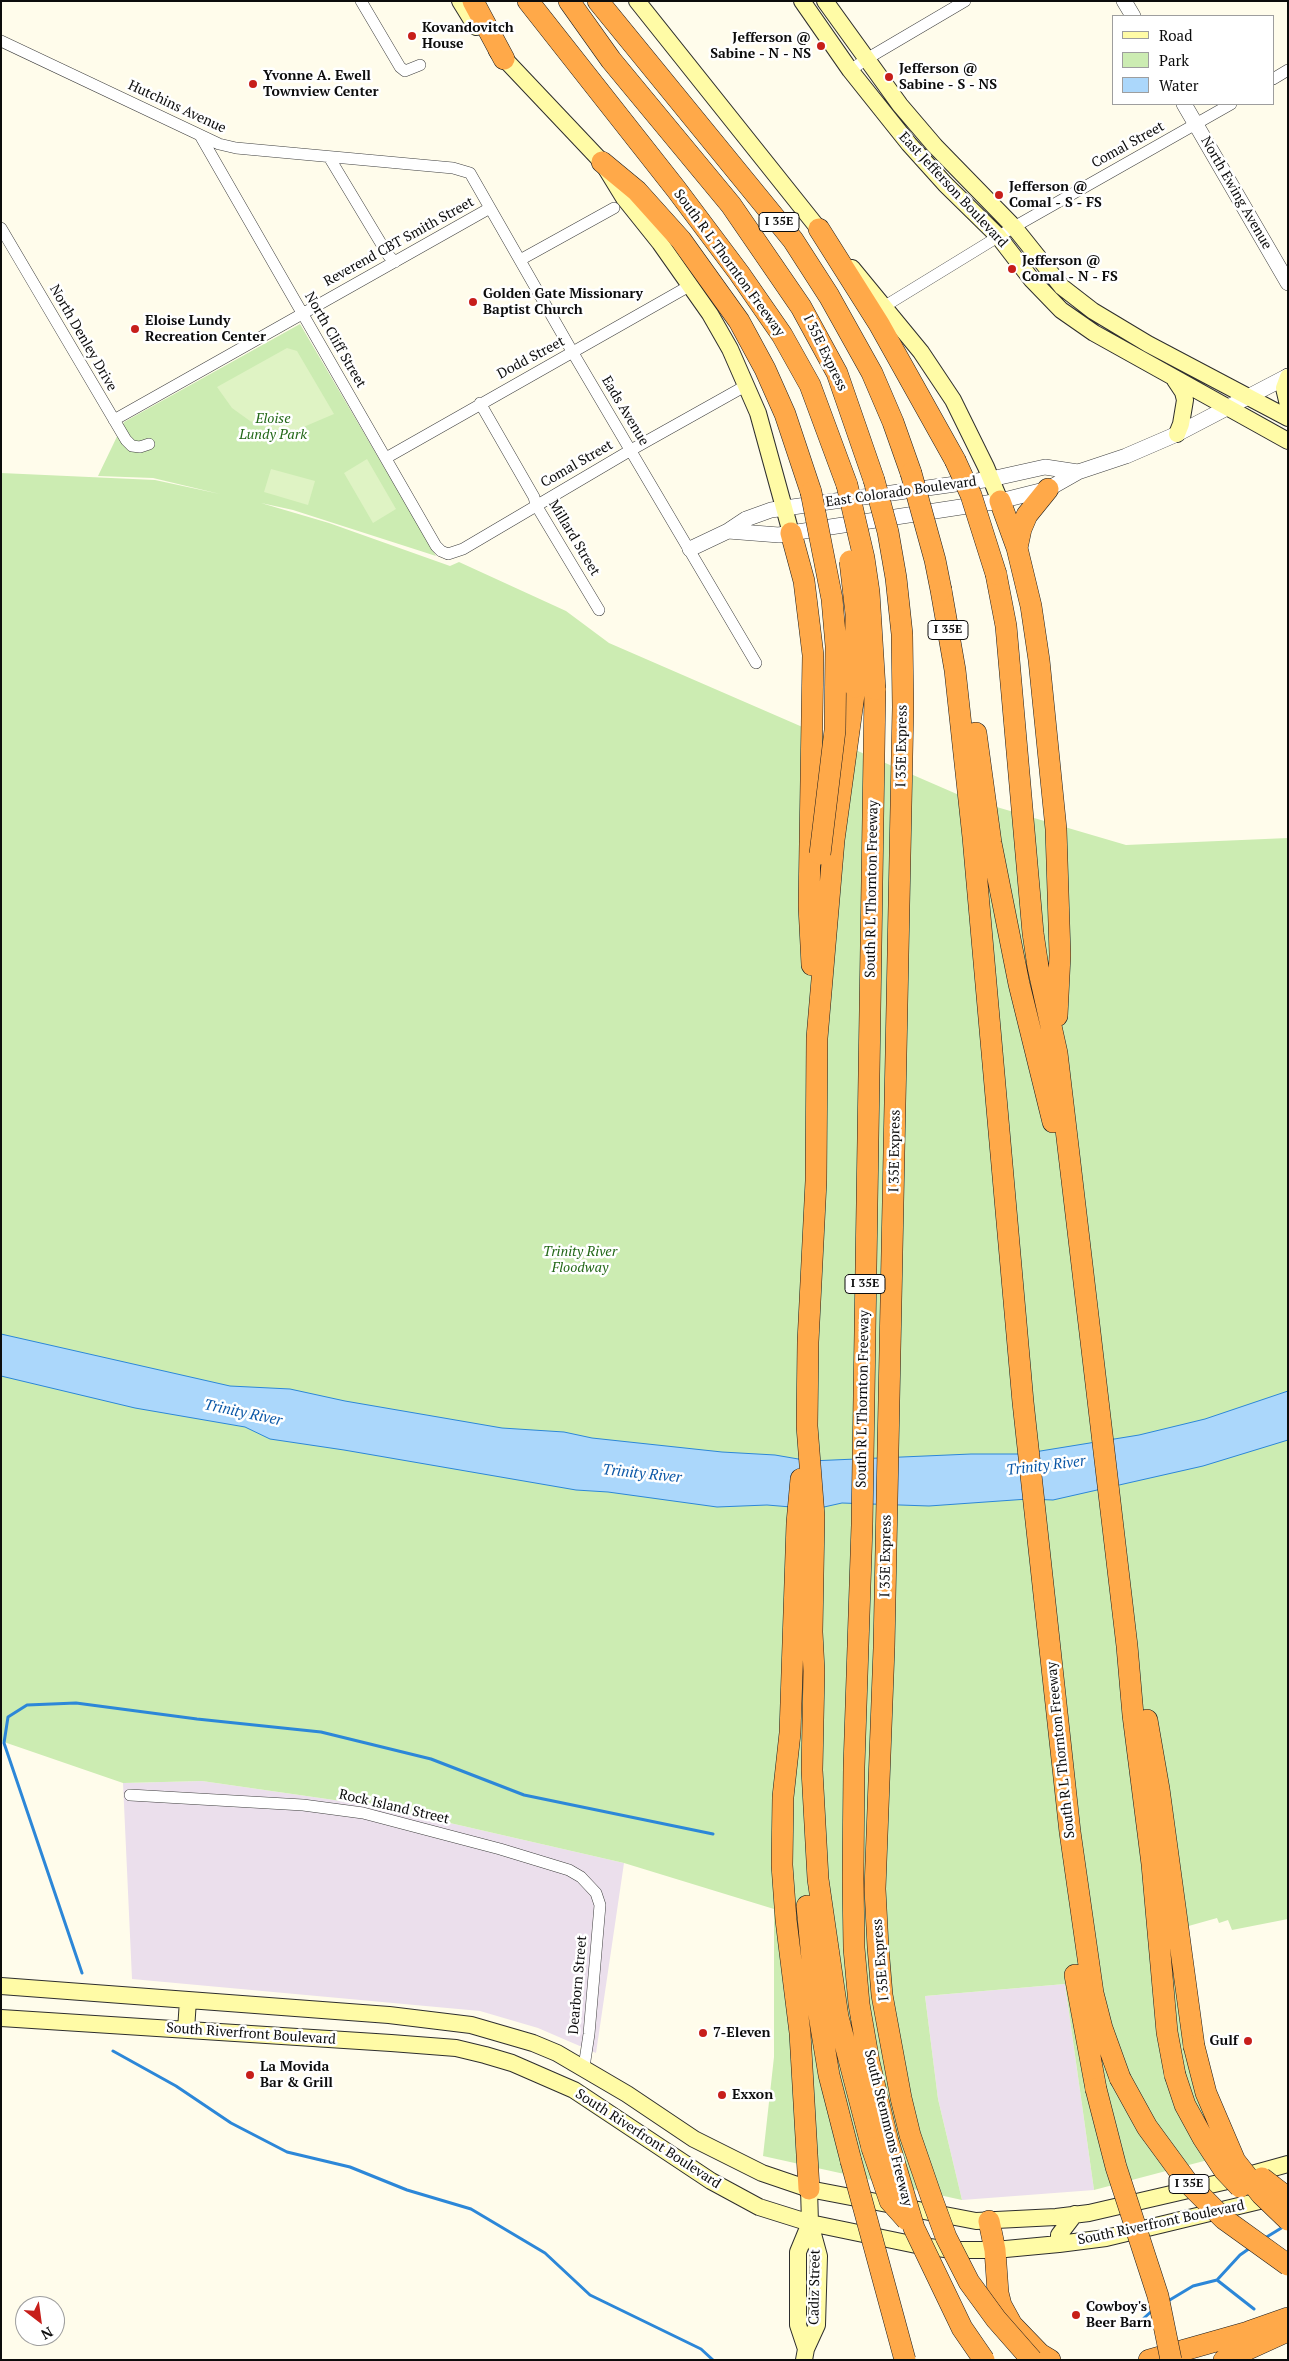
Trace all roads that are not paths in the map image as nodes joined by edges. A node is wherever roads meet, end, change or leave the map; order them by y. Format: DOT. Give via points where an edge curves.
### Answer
graph roads {
  1 [pos="362,1"];
  2 [pos="460,1"];
  3 [pos="473,1"];
  4 [pos="528,1"];
  5 [pos="569,1"];
  6 [pos="598,1"];
  7 [pos="637,1"];
  8 [pos="802,1"];
  9 [pos="825,1"];
  10 [pos="965,1"];
  11 [pos="1124,1"];
  12 [pos="1132,15"];
  13 [pos="1,41"];
  14 [pos="504,59"];
  15 [pos="866,59"];
  16 [pos="420,66"];
  17 [pos="850,70"];
  18 [pos="1288,70"];
  19 [pos="1274,78"];
  20 [pos="1185,105"];
  21 [pos="1228,105"];
  22 [pos="1196,124"];
  23 [pos="201,137"];
  24 [pos="329,157"];
  25 [pos="602,162"];
  26 [pos="470,173"];
  27 [pos="490,208"];
  28 [pos="614,208"];
  29 [pos="1014,227"];
  30 [pos="1,228"];
  31 [pos="819,229"];
  32 [pos="998,236"];
  33 [pos="5,242"];
  34 [pos="520,260"];
  35 [pos="395,262"];
  36 [pos="1288,283"];
  37 [pos="691,285"];
  38 [pos="885,306"];
  39 [pos="302,314"];
  40 [pos="573,353"];
  41 [pos="1288,376"];
  42 [pos="1175,380"];
  43 [pos="747,385"];
  44 [pos="1249,397"];
  45 [pos="480,403"];
  46 [pos="1288,405"];
  47 [pos="1228,408"];
  48 [pos="1288,418"];
  49 [pos="114,420"];
  50 [pos="1177,434"];
  51 [pos="1288,441"];
  52 [pos="149,444"];
  53 [pos="631,450"];
  54 [pos="386,458"];
  55 [pos="1078,472"];
  56 [pos="991,479"];
  57 [pos="840,487"];
  58 [pos="1048,489"];
  59 [pos="1000,501"];
  60 [pos="536,505"];
  61 [pos="783,508"];
  62 [pos="728,531"];
  63 [pos="790,533"];
  64 [pos="690,548"];
  65 [pos="1017,548"];
  66 [pos="448,554"];
  67 [pos="600,610"];
  68 [pos="756,663"];
  69 [pos="967,719"];
  70 [pos="812,957"];
  71 [pos="817,1038"];
  72 [pos="1058,1053"];
  73 [pos="1094,1372"];
  74 [pos="807,1426"];
  75 [pos="1127,1646"];
  76 [pos="130,1795"];
  77 [pos="1074,1868"];
  78 [pos="853,1880"];
  79 [pos="600,1905"];
  80 [pos="814,1914"];
  81 [pos="1,1986"];
  82 [pos="188,2000"];
  83 [pos="1,2018"];
  84 [pos="186,2030"];
  85 [pos="1167,2032"];
  86 [pos="584,2067"];
  87 [pos="574,2090"];
  88 [pos="694,2139"];
  89 [pos="880,2144"];
  90 [pos="680,2160"];
  91 [pos="1288,2164"];
  92 [pos="1269,2168"];
  93 [pos="809,2189"];
  94 [pos="1288,2194"];
  95 [pos="1288,2198"];
  96 [pos="1075,2214"];
  97 [pos="1288,2220"];
  98 [pos="989,2221"];
  99 [pos="810,2223"];
  100 [pos="1160,2226"];
  101 [pos="1288,2228"];
  102 [pos="1059,2244"];
  103 [pos="995,2250"];
  104 [pos="1288,2265"];
  105 [pos="1288,2318"];
  106 [pos="1288,2331"];
  107 [pos="805,2355"];
  108 [pos="905,2360"];
  109 [pos="984,2360"];
  110 [pos="1032,2360"];
  111 [pos="1050,2360"];
  112 [pos="1149,2360"];
  113 [pos="1171,2360"];
  114 [pos="1224,2360"];
  1 -- 16 [label="street" via="400,68 405,71"];
  2 -- 14 [label="main road" via="480,33"];
  3 -- 14 [label="highway"];
  4 -- 57 [label="highway, South R L Thornton Freeway" via="739,273 782,335 810,385 818,406 820,447"];
  5 -- 110 [label="highway, I 35E Express, bridge" via="611,60 731,206 801,307 837,373 874,480 888,532 902,634 903,707 884,1648 875,1888 878,1947 882,1995 901,2098 932,2200 969,2282"];
  6 -- 69 [label="highway, South R L Thornton Freeway / I 35E, bridge" via="792,240 829,296 872,373 911,473 935,560"];
  7 -- 31 [label="main road"];
  8 -- 17 [label="main road, East Jefferson Boulevard"];
  9 -- 15 [label="main road, East Jefferson Boulevard"];
  10 -- 15 [label="street"];
  11 -- 12 [label="street"];
  13 -- 23 [label="street, Hutchins Avenue"];
  14 -- 25 [label="main road"];
  15 -- 17 [label="street"];
  15 -- 29 [label="main road, East Jefferson Boulevard" via="935,146"];
  17 -- 32 [label="main road, East Jefferson Boulevard" via="909,144"];
  18 -- 19 [label="street"];
  20 -- 22 [label="street, North Ewing Avenue"];
  21 -- 22 [label="street, Comal Street"];
  22 -- 29 [label="street, Comal Street"];
  22 -- 36 [label="street, North Ewing Avenue"];
  23 -- 24 [label="street, Hutchins Avenue" via="236,148"];
  23 -- 39 [label="street, North Cliff Street"];
  24 -- 26 [label="street, Hutchins Avenue" via="453,168"];
  24 -- 35 [label="street"];
  25 -- 37 [label="main road" via="624,198"];
  25 -- 70 [label="highway, bridge" via="638,190 681,240 739,322 785,414 811,492 832,599 837,702"];
  26 -- 27 [label="street, Eads Avenue"];
  27 -- 34 [label="street, Eads Avenue"];
  27 -- 35 [label="street, Reverend CBT Smith Street"];
  28 -- 34 [label="street"];
  29 -- 32 [label="street, Comal Street"];
  29 -- 44 [label="main road, East Jefferson Boulevard" via="1062,287 1093,311"];
  30 -- 33 [label="street, North Denley Drive"];
  31 -- 38 [label="main road"];
  31 -- 72 [label="highway, bridge" via="883,332 955,460 971,495 996,574 1006,626 1033,933"];
  32 -- 38 [label="street, Comal Street"];
  32 -- 42 [label="main road, East Jefferson Boulevard" via="1032,280 1061,310"];
  33 -- 49 [label="street, North Denley Drive"];
  34 -- 40 [label="street, Eads Avenue"];
  35 -- 39 [label="street, Reverend CBT Smith Street"];
  37 -- 40 [label="street, Dodd Street"];
  37 -- 43 [label="main road" via="730,349"];
  38 -- 56 [label="main road" via="953,400"];
  39 -- 49 [label="street, Reverend CBT Smith Street"];
  39 -- 54 [label="street, North Cliff Street"];
  40 -- 45 [label="street, Dodd Street"];
  40 -- 53 [label="street, Eads Avenue"];
  41 -- 44 [label="street, East Colorado Boulevard"];
  41 -- 46 [label="main road" via="1284,388"];
  42 -- 47 [label="main road, East Jefferson Boulevard"];
  42 -- 50 [label="main road" via="1184,392 1185,400"];
  43 -- 53 [label="street, Comal Street"];
  43 -- 61 [label="main road" via="769,449"];
  44 -- 47 [label="street, East Colorado Boulevard"];
  44 -- 48 [label="main road, East Jefferson Boulevard"];
  45 -- 54 [label="street, Dodd Street"];
  45 -- 60 [label="street, Millard Street"];
  47 -- 50 [label="street, East Colorado Boulevard"];
  47 -- 51 [label="main road, East Jefferson Boulevard"];
  49 -- 52 [label="street, North Denley Drive" via="132,446"];
  50 -- 55 [label="street, East Colorado Boulevard"];
  53 -- 60 [label="street, Comal Street"];
  53 -- 64 [label="street, Eads Avenue"];
  54 -- 66 [label="street, North Cliff Street" via="436,546"];
  55 -- 56 [label="street, East Colorado Boulevard" via="1045,468"];
  55 -- 58 [label="street, East Colorado Boulevard"];
  56 -- 59 [label="main road"];
  56 -- 61 [label="street, East Colorado Boulevard"];
  57 -- 71 [label="highway, bridge" via="852,569 856,663 850,738 834,840"];
  57 -- 78 [label="highway, South R L Thornton Freeway / I 35E, bridge" via="864,558 875,689"];
  58 -- 59 [label="street, East Colorado Boulevard"];
  58 -- 65 [label="highway" via="1027,515 1020,529"];
  59 -- 63 [label="street, East Colorado Boulevard"];
  59 -- 65 [label="highway"];
  60 -- 66 [label="street, Comal Street" via="463,549"];
  60 -- 67 [label="street, Millard Street"];
  61 -- 62 [label="street, East Colorado Boulevard" via="746,518"];
  61 -- 63 [label="main road"];
  62 -- 63 [label="street, East Colorado Boulevard"];
  62 -- 64 [label="street, East Colorado Boulevard"];
  63 -- 70 [label="highway" via="804,582 813,655 809,906"];
  64 -- 68 [label="street, Eads Avenue"];
  65 -- 72 [label="highway" via="1031,606 1056,829"];
  69 -- 73 [label="highway" via="1028,1025 1052,1115 1072,1287"];
  69 -- 77 [label="highway, South R L Thornton Freeway / I 35E" via="1023,1402"];
  70 -- 71 [label="highway"];
  71 -- 74 [label="highway" via="816,1181"];
  72 -- 73 [label="highway"];
  73 -- 75 [label="highway"];
  74 -- 80 [label="highway" via="814,1516 812,1632 804,1708 801,1813"];
  74 -- 93 [label="highway" via="797,1523 782,1865 804,2083"];
  75 -- 85 [label="highway"];
  75 -- 97 [label="highway, bridge" via="1146,1715 1159,1789 1194,2046 1201,2074 1235,2161 1261,2194"];
  76 -- 79 [label="street, Rock Island Street" via="333,1808 392,1818 569,1870 590,1885"];
  77 -- 104 [label="highway, I 35E, bridge" via="1093,1993 1110,2053 1133,2104 1188,2183 1224,2218"];
  77 -- 113 [label="highway, bridge" via="1074,1967 1087,2044 1116,2167 1158,2296"];
  78 -- 89 [label="highway, South Stemmons Freeway / I 35E" via="859,2004"];
  79 -- 86 [label="street, Dearborn Street"];
  80 -- 89 [label="highway" via="838,2017"];
  80 -- 108 [label="highway, bridge" via="815,1991 828,2075"];
  81 -- 82 [label="main road, South Riverfront Boulevard"];
  82 -- 84 [label="main road"];
  82 -- 86 [label="main road, South Riverfront Boulevard" via="389,2015 471,2025 533,2043"];
  83 -- 84 [label="main road, South Riverfront Boulevard"];
  84 -- 87 [label="main road, South Riverfront Boulevard" via="456,2048 512,2063"];
  85 -- 95 [label="highway, bridge" via="1210,2117 1240,2158"];
  85 -- 101 [label="highway, bridge" via="1174,2075 1185,2105 1203,2138 1224,2170 1259,2208"];
  86 -- 87 [label="main road"];
  86 -- 88 [label="main road, South Riverfront Boulevard"];
  87 -- 90 [label="main road, South Riverfront Boulevard"];
  88 -- 90 [label="main road"];
  88 -- 93 [label="main road, South Riverfront Boulevard" via="746,2166"];
  89 -- 109 [label="highway, South Stemmons Freeway / I 35E, bridge" via="914,2228 962,2328"];
  90 -- 99 [label="main road, South Riverfront Boulevard" via="759,2207"];
  91 -- 92 [label="main road, South Riverfront Boulevard"];
  92 -- 96 [label="main road, South Riverfront Boulevard" via="1207,2186"];
  92 -- 100 [label="main road" via="1253,2189 1239,2197"];
  93 -- 98 [label="main road, South Riverfront Boulevard"];
  93 -- 99 [label="main road, Cadiz Street"];
  94 -- 100 [label="main road, South Riverfront Boulevard"];
  96 -- 98 [label="main road, South Riverfront Boulevard"];
  96 -- 102 [label="main road" via="1059,2235"];
  98 -- 103 [label="highway"];
  99 -- 103 [label="main road, South Riverfront Boulevard" via="921,2246"];
  99 -- 107 [label="main road, Cadiz Street" via="819,2256 817,2325"];
  100 -- 102 [label="main road, South Riverfront Boulevard"];
  102 -- 103 [label="main road, South Riverfront Boulevard"];
  103 -- 111 [label="highway" via="1001,2305 1012,2325"];
  105 -- 112 [label="highway"];
  106 -- 114 [label="highway"];
}
